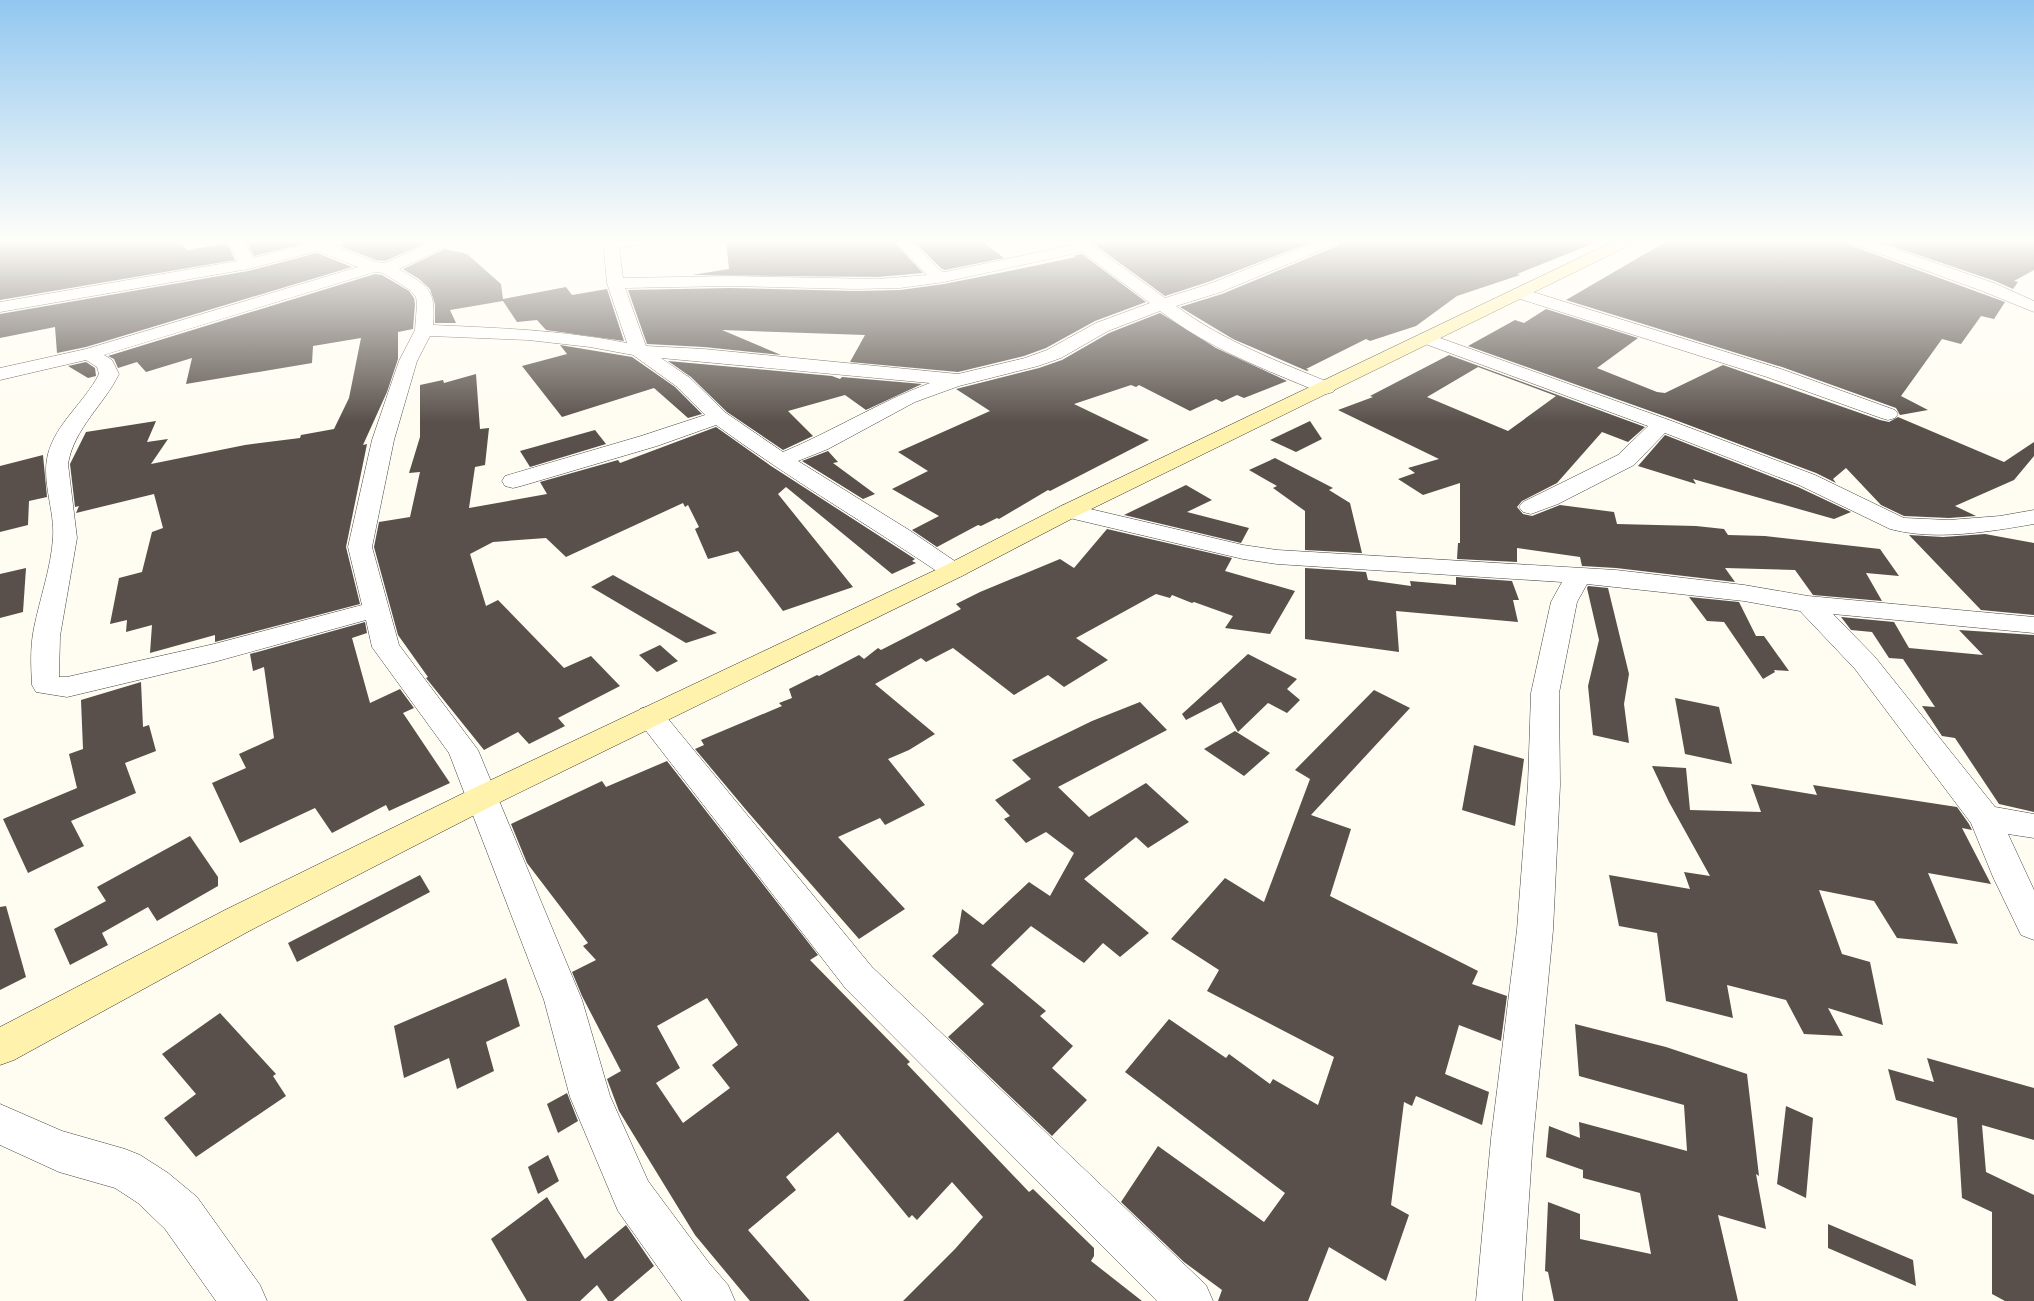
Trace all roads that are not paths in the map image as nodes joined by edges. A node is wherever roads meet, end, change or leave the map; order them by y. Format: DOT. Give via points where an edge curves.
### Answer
graph roads {
  1 [pos="30,302"];
  2 [pos="266,302"];
  3 [pos="425,302"];
  4 [pos="622,302"];
  5 [pos="1158,302"];
  6 [pos="1176,302"];
  7 [pos="1502,302"];
  8 [pos="1548,302"];
  9 [pos="2021,302"];
  10 [pos="1164,306"];
  11 [pos="0,307"];
  12 [pos="2034,307"];
  13 [pos="424,330"];
  14 [pos="1426,338"];
  15 [pos="639,351"];
  16 [pos="89,354"];
  17 [pos="0,374"];
  18 [pos="958,380"];
  19 [pos="1326,388"];
  20 [pos="1888,414"];
  21 [pos="719,417"];
  22 [pos="1662,424"];
  23 [pos="783,460"];
  24 [pos="513,481"];
  25 [pos="1531,506"];
  26 [pos="1069,511"];
  27 [pos="2034,517"];
  28 [pos="953,571"];
  29 [pos="1571,589"];
  30 [pos="1808,604"];
  31 [pos="376,608"];
  32 [pos="2034,625"];
  33 [pos="650,716"];
  34 [pos="483,797"];
  35 [pos="1985,818"];
  36 [pos="2034,826"];
  37 [pos="2034,925"];
  38 [pos="0,1047"];
  39 [pos="0,1124"];
  40 [pos="244,1301"];
  41 [pos="712,1301"];
  42 [pos="1190,1301"];
  43 [pos="1499,1301"];
  1 -- 11 [label="street"];
  2 -- 16 [label="street"];
  3 -- 13 [label="street"];
  4 -- 15 [label="street"];
  5 -- 10 [label="street"];
  6 -- 10 [label="street"];
  7 -- 14 [label="main road"];
  8 -- 20 [label="street" via="1774,373"];
  9 -- 12 [label="street"];
  10 -- 18 [label="street" via="1102,327 1054,354"];
  10 -- 19 [label="street" via="1214,340"];
  13 -- 15 [label="street" via="590,341"];
  13 -- 31 [label="street" via="408,361 383,440 360,546"];
  14 -- 19 [label="main road"];
  14 -- 22 [label="street"];
  15 -- 18 [label="street"];
  15 -- 21 [label="street" via="683,382"];
  16 -- 17 [label="street"];
  16 -- 31 [label="street" via="105,364 109,374 104,387 68,431 59,455 56,481 65,526 63,559 48,620 44,655 46,684 67,688 214,654"];
  18 -- 23 [label="street" via="908,398"];
  19 -- 26 [label="main road"];
  21 -- 23 [label="street"];
  21 -- 24 [label="street"];
  22 -- 25 [label="street" via="1626,460"];
  22 -- 27 [label="street" via="1807,480 1898,524 1949,527"];
  23 -- 28 [label="street"];
  26 -- 28 [label="main road"];
  26 -- 29 [label="street" via="1243,552 1277,557 1534,572"];
  28 -- 33 [label="main road"];
  29 -- 30 [label="street" via="1616,578"];
  29 -- 43 [label="street" via="1545,693 1544,785 1535,930 1512,1139"];
  30 -- 32 [label="street"];
  30 -- 35 [label="street" via="1865,663"];
  31 -- 34 [label="street" via="386,647 463,750"];
  33 -- 34 [label="main road"];
  33 -- 42 [label="street" via="859,978"];
  34 -- 38 [label="main road" via="238,920"];
  34 -- 41 [label="street" via="563,1000 590,1097 633,1196"];
  35 -- 36 [label="street"];
  35 -- 37 [label="street"];
  39 -- 40 [label="street" via="59,1151 125,1170 153,1188 181,1213"];
}
